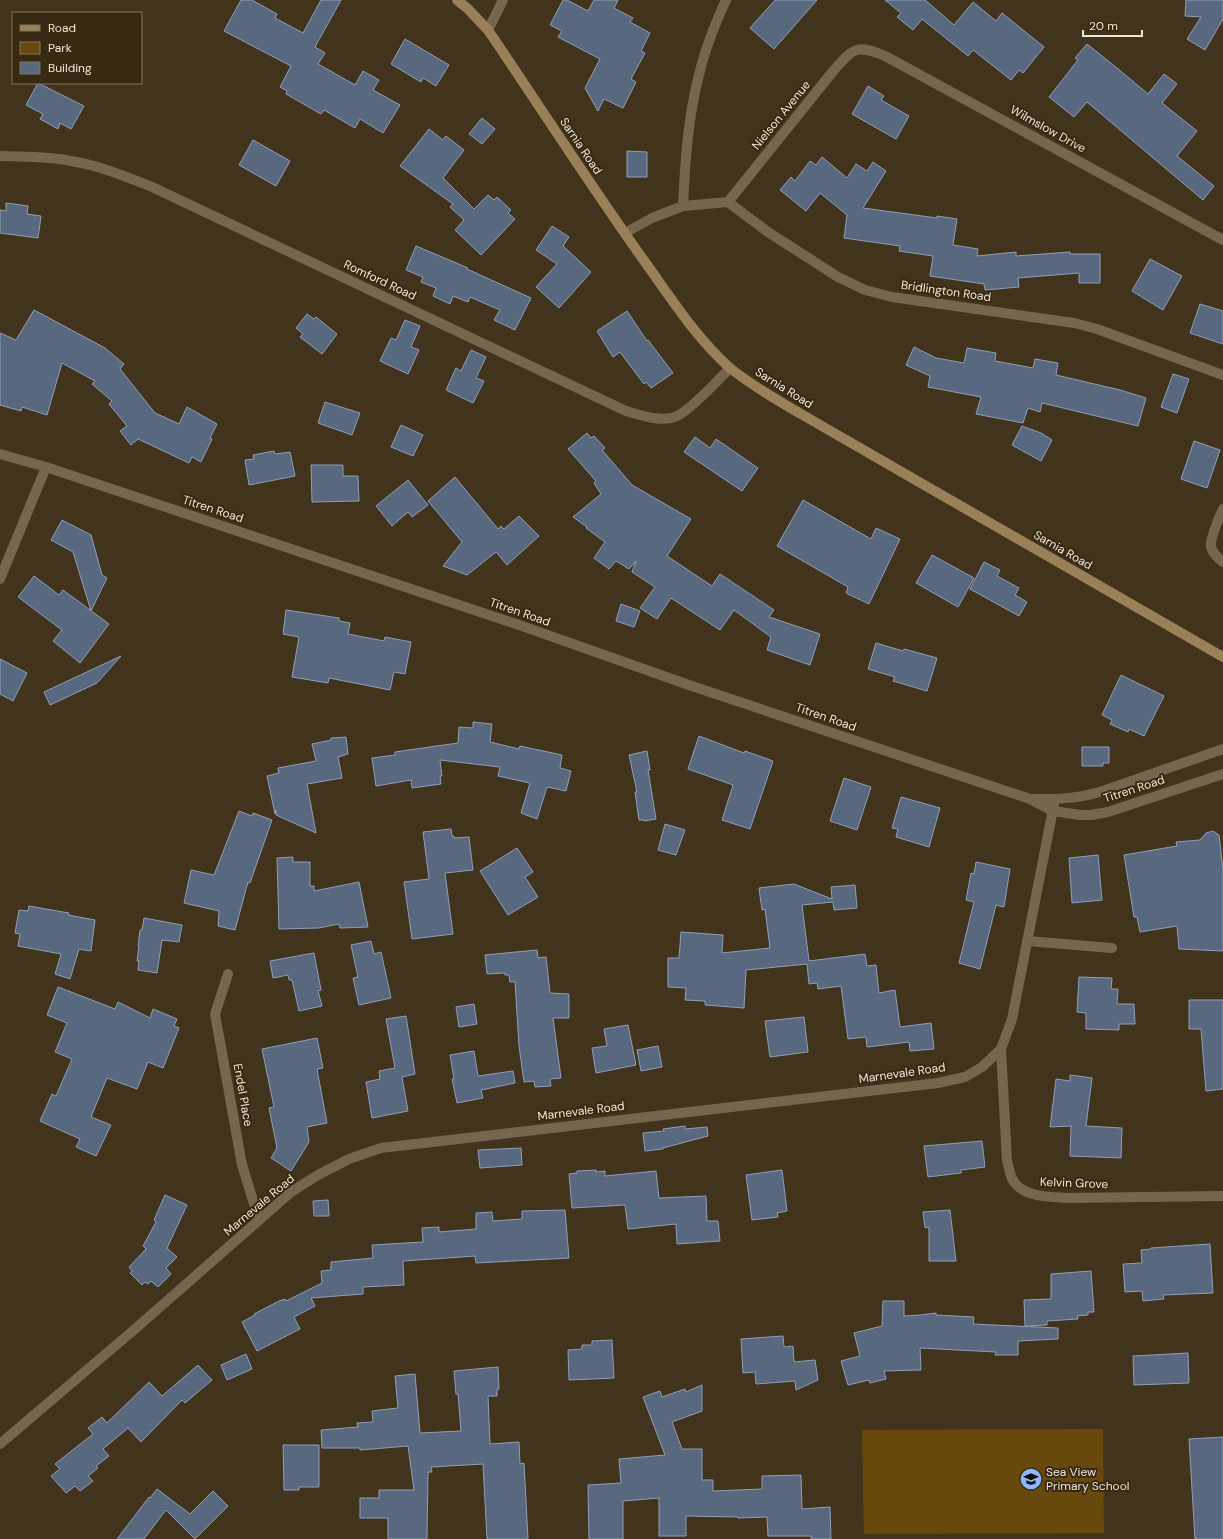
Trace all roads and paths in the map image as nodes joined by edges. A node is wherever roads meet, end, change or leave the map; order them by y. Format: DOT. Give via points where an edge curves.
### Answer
graph roads {
  1 [pos="456,0"];
  2 [pos="503,0"];
  3 [pos="726,0"];
  4 [pos="488,30"];
  5 [pos="858,48"];
  6 [pos="0,156"];
  7 [pos="728,202"];
  8 [pos="683,206"];
  9 [pos="625,233"];
  10 [pos="1223,240"];
  11 [pos="730,368"];
  12 [pos="1223,375"];
  13 [pos="0,454"];
  14 [pos="46,466"];
  15 [pos="1223,509"];
  16 [pos="1223,562"];
  17 [pos="1,575"];
  18 [pos="1223,657"];
  19 [pos="1223,749"];
  20 [pos="1223,774"];
  21 [pos="1055,799"];
  22 [pos="1030,800"];
  23 [pos="1053,811"];
  24 [pos="1027,941"];
  25 [pos="1112,948"];
  26 [pos="228,974"];
  27 [pos="1001,1049"];
  28 [pos="1223,1196"];
  29 [pos="259,1220"];
  30 [pos="0,1444"];
  1 -- 4 [label="main road, Sarnia Road"];
  2 -- 4 [label="street"];
  3 -- 8 [label="street" via="712,32 699,75 691,117"];
  4 -- 9 [label="main road, Sarnia Road"];
  5 -- 7 [label="street, Nielson Avenue" via="846,56 834,70"];
  5 -- 10 [label="street, Wilmslow Drive" via="872,50 887,57"];
  6 -- 11 [label="street, Romford Road" via="46,157 72,161 104,169 150,186 626,411 663,419 677,416"];
  7 -- 8 [label="street"];
  7 -- 12 [label="street, Bridlington Road" via="768,232 838,277 865,290 892,297 1074,323"];
  8 -- 9 [label="street" via="652,218"];
  9 -- 11 [label="main road, Sarnia Road" via="682,314"];
  11 -- 18 [label="main road, Sarnia Road" via="794,411"];
  13 -- 14 [label="street, Titren Road"];
  14 -- 17 [label="street"];
  14 -- 22 [label="street, Titren Road"];
  15 -- 16 [label="street" via="1211,546"];
  19 -- 21 [label="street, Titren Road" via="1100,792 1081,797"];
  20 -- 23 [label="street, Titren Road" via="1108,812 1080,815"];
  21 -- 22 [label="street, Titren Road"];
  21 -- 23 [label="street, Marnevale Road"];
  22 -- 23 [label="street, Titren Road"];
  23 -- 24 [label="street, Marnevale Road"];
  24 -- 25 [label="street"];
  24 -- 27 [label="street, Marnevale Road" via="1012,1019"];
  26 -- 29 [label="street, Endel Place" via="215,1014 242,1165"];
  27 -- 28 [label="street, Kelvin Grove" via="1007,1161 1011,1178 1023,1191 1044,1197 1069,1198"];
  27 -- 29 [label="street, Marnevale Road" via="982,1067 965,1077 938,1083 381,1148 349,1159 318,1175 291,1192"];
  29 -- 30 [label="street, Marnevale Road"];
}
